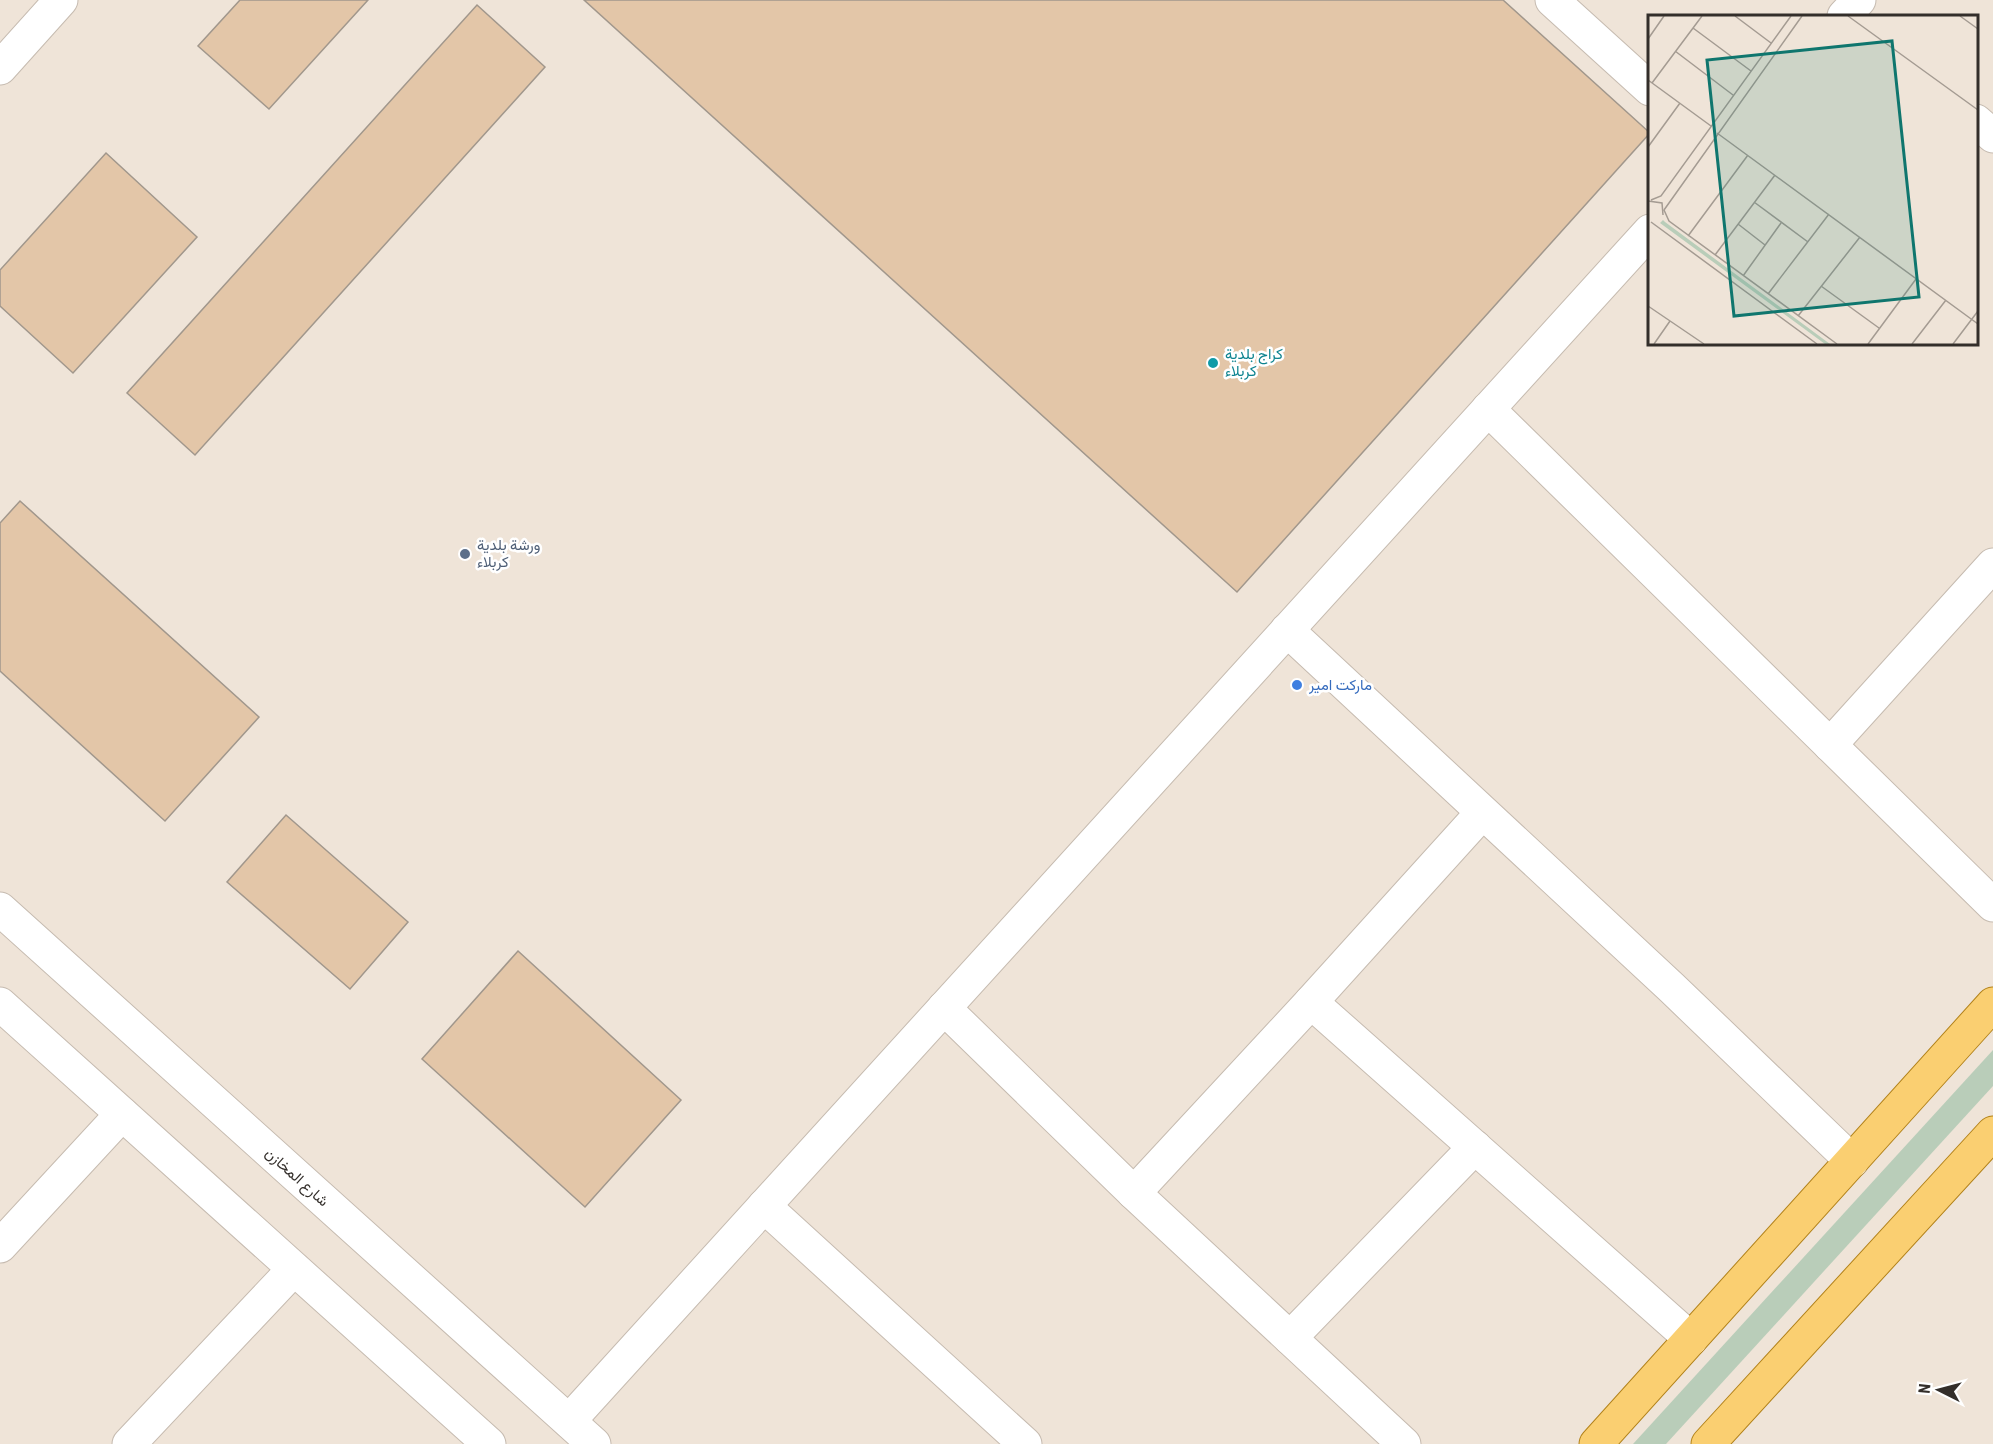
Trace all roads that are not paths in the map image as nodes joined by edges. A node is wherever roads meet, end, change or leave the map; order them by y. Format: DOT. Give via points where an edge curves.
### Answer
graph roads {
  1 [pos="61,0"];
  2 [pos="1552,0"];
  3 [pos="0,68"];
  4 [pos="1648,86"];
  5 [pos="1978,122"];
  6 [pos="1993,136"];
  7 [pos="1648,233"];
  8 [pos="1488,409"];
  9 [pos="1993,565"];
  10 [pos="1287,630"];
  11 [pos="1830,745"];
  12 [pos="1482,813"];
  13 [pos="1993,905"];
  14 [pos="0,909"];
  15 [pos="1311,1002"];
  16 [pos="0,1004"];
  17 [pos="1993,1004"];
  18 [pos="944,1008"];
  19 [pos="122,1114"];
  20 [pos="1993,1133"];
  21 [pos="1474,1147"];
  22 [pos="1852,1161"];
  23 [pos="1134,1193"];
  24 [pos="764,1206"];
  25 [pos="0,1246"];
  26 [pos="294,1269"];
  27 [pos="1290,1338"];
  28 [pos="1691,1339"];
  29 [pos="569,1421"];
  30 [pos="129,1444"];
  31 [pos="489,1444"];
  32 [pos="594,1444"];
  33 [pos="1025,1444"];
  34 [pos="1404,1444"];
  35 [pos="1596,1444"];
  36 [pos="1708,1444"];
  1 -- 3 [label="street"];
  2 -- 4 [label="street"];
  5 -- 6 [label="street"];
  7 -- 8 [label="street"];
  8 -- 10 [label="street"];
  8 -- 11 [label="street"];
  9 -- 11 [label="street"];
  10 -- 12 [label="street"];
  10 -- 18 [label="street"];
  11 -- 13 [label="street"];
  12 -- 15 [label="street"];
  12 -- 22 [label="street"];
  14 -- 29 [label="street, شارع المخازن"];
  15 -- 21 [label="street"];
  15 -- 23 [label="street"];
  16 -- 19 [label="street"];
  17 -- 22 [label="main road"];
  18 -- 23 [label="street"];
  18 -- 24 [label="street"];
  19 -- 25 [label="street"];
  19 -- 26 [label="street"];
  20 -- 36 [label="main road"];
  21 -- 27 [label="street"];
  21 -- 28 [label="street"];
  22 -- 28 [label="main road"];
  23 -- 27 [label="street"];
  24 -- 29 [label="street"];
  24 -- 33 [label="street"];
  26 -- 30 [label="street"];
  26 -- 31 [label="street"];
  27 -- 34 [label="street"];
  28 -- 35 [label="main road"];
  29 -- 32 [label="street, شارع المخازن"];
}
